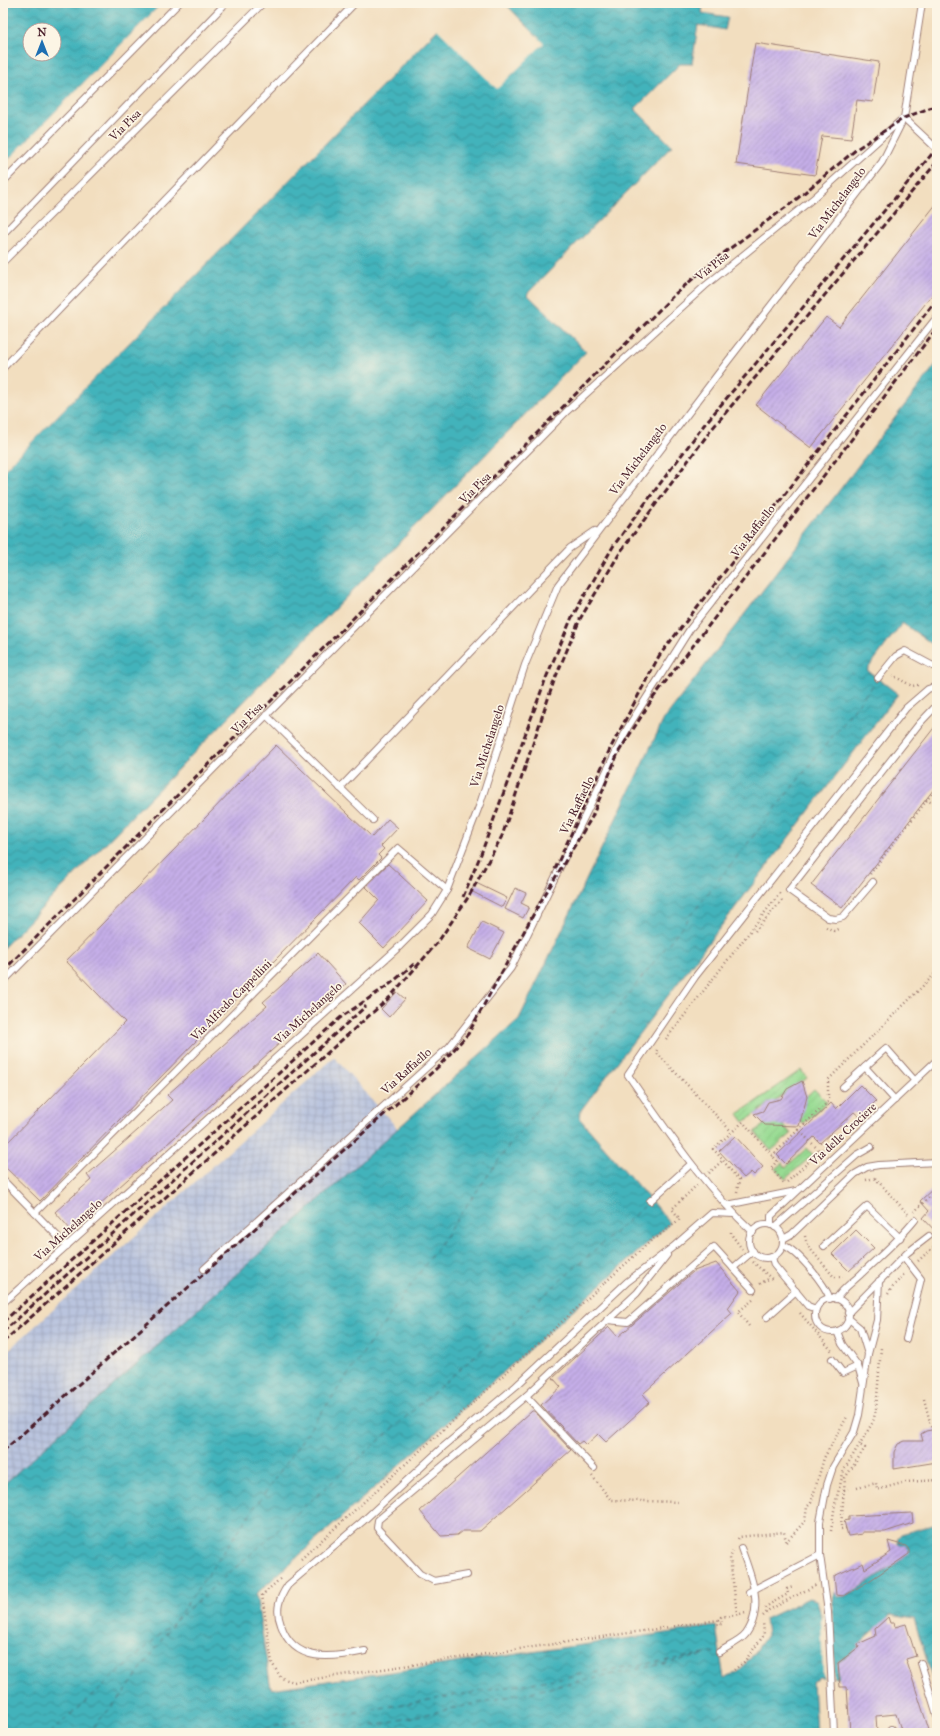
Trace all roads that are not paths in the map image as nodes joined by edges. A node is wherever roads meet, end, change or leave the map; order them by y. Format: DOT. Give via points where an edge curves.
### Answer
graph roads {
  1 [pos="179,3"];
  2 [pos="226,3"];
  3 [pos="263,3"];
  4 [pos="355,3"];
  5 [pos="922,3"];
  6 [pos="904,118"];
  7 [pos="937,149"];
  8 [pos="3,182"];
  9 [pos="3,234"];
  10 [pos="3,262"];
  11 [pos="937,316"];
  12 [pos="3,368"];
  13 [pos="600,528"];
  14 [pos="936,665"];
  15 [pos="878,678"];
  16 [pos="937,686"];
  17 [pos="937,705"];
  18 [pos="266,715"];
  19 [pos="340,788"];
  20 [pos="373,820"];
  21 [pos="873,882"];
  22 [pos="447,890"];
  23 [pos="3,982"];
  24 [pos="937,1060"];
  25 [pos="865,1067"];
  26 [pos="915,1081"];
  27 [pos="843,1087"];
  28 [pos="895,1100"];
  29 [pos="871,1147"];
  30 [pos="937,1162"];
  31 [pos="691,1164"];
  32 [pos="3,1180"];
  33 [pos="798,1191"];
  34 [pos="650,1201"];
  35 [pos="727,1205"];
  36 [pos="35,1213"];
  37 [pos="734,1214"];
  38 [pos="912,1218"];
  39 [pos="773,1226"];
  40 [pos="753,1232"];
  41 [pos="929,1236"];
  42 [pos="900,1238"];
  43 [pos="783,1242"];
  44 [pos="66,1246"];
  45 [pos="824,1246"];
  46 [pos="673,1247"];
  47 [pos="753,1251"];
  48 [pos="772,1257"];
  49 [pos="904,1257"];
  50 [pos="733,1268"];
  51 [pos="204,1269"];
  52 [pos="879,1281"];
  53 [pos="753,1290"];
  54 [pos="796,1291"];
  55 [pos="833,1299"];
  56 [pos="3,1303"];
  57 [pos="816,1309"];
  58 [pos="848,1316"];
  59 [pos="767,1317"];
  60 [pos="607,1320"];
  61 [pos="837,1331"];
  62 [pos="906,1339"];
  63 [pos="868,1354"];
  64 [pos="832,1359"];
  65 [pos="858,1366"];
  66 [pos="864,1384"];
  67 [pos="526,1396"];
  68 [pos="594,1468"];
  69 [pos="737,1546"];
  70 [pos="820,1555"];
  71 [pos="467,1575"];
  72 [pos="755,1589"];
  73 [pos="749,1592"];
  74 [pos="365,1651"];
  75 [pos="719,1652"];
  76 [pos="921,1664"];
  77 [pos="937,1715"];
  78 [pos="834,1733"];
  1 -- 8 [label="lane"];
  2 -- 9 [label="lane, Via Pisa"];
  3 -- 10 [label="lane, Via Pisa"];
  4 -- 12 [label="lane"];
  5 -- 6 [label="lane"];
  6 -- 7 [label="lane"];
  6 -- 13 [label="lane, Via Michelangelo" via="882,162"];
  6 -- 18 [label="lane, Via Pisa" via="815,197 705,286 567,411"];
  11 -- 51 [label="lane, Via Raffaello" via="690,629 628,727 511,968 449,1047"];
  13 -- 19 [label="lane" via="570,548"];
  13 -- 22 [label="lane, Via Michelangelo" via="558,584 525,665 480,804"];
  14 -- 15 [label="lane" via="905,651 896,656"];
  16 -- 31 [label="lane" via="928,689 906,708 696,977 628,1075"];
  17 -- 21 [label="lane" via="919,724 789,890 828,918 836,919 843,917"];
  18 -- 19 [label="lane"];
  18 -- 23 [label="lane, Via Pisa"];
  19 -- 20 [label="lane"];
  22 -- 36 [label="lane, Via Alfredo Cappellini" via="398,848"];
  22 -- 44 [label="lane, Via Michelangelo" via="432,914 416,931"];
  24 -- 26 [label="lane, Via delle Crociere"];
  25 -- 26 [label="lane" via="886,1048"];
  25 -- 27 [label="lane"];
  25 -- 28 [label="lane"];
  26 -- 28 [label="lane, Via delle Crociere"];
  28 -- 33 [label="lane, Via delle Crociere"];
  29 -- 39 [label="lane" via="857,1155"];
  30 -- 43 [label="lane" via="867,1167 855,1174"];
  31 -- 34 [label="lane"];
  31 -- 35 [label="lane"];
  32 -- 36 [label="lane"];
  33 -- 35 [label="lane"];
  33 -- 39 [label="lane, Via delle Crociere" via="771,1216"];
  35 -- 37 [label="lane"];
  36 -- 44 [label="lane"];
  37 -- 40 [label="lane"];
  37 -- 46 [label="lane" via="712,1213"];
  38 -- 42 [label="lane"];
  39 -- 40 [label="lane" via="759,1226"];
  39 -- 43 [label="lane" via="779,1230"];
  40 -- 47 [label="lane" via="750,1241"];
  41 -- 49 [label="lane"];
  42 -- 45 [label="lane" via="867,1206"];
  42 -- 55 [label="lane"];
  43 -- 48 [label="lane" via="781,1250"];
  43 -- 55 [label="lane" via="804,1262"];
  44 -- 56 [label="lane, Via Michelangelo"];
  46 -- 60 [label="lane" via="637,1293"];
  46 -- 74 [label="lane" via="628,1282 516,1386 443,1447 362,1522 288,1585 281,1596 278,1611 284,1634 290,1644 301,1651 330,1657"];
  47 -- 48 [label="lane" via="761,1257"];
  47 -- 50 [label="lane"];
  48 -- 54 [label="lane" via="774,1265"];
  49 -- 52 [label="lane"];
  49 -- 62 [label="lane" via="921,1279"];
  50 -- 53 [label="lane"];
  50 -- 60 [label="lane" via="714,1247 628,1322"];
  52 -- 58 [label="lane"];
  52 -- 63 [label="lane" via="877,1320"];
  54 -- 57 [label="lane" via="808,1306"];
  54 -- 59 [label="lane"];
  55 -- 57 [label="lane" via="822,1302"];
  55 -- 58 [label="lane" via="844,1304"];
  57 -- 61 [label="lane" via="818,1325 826,1331"];
  58 -- 61 [label="lane" via="846,1324"];
  58 -- 63 [label="lane" via="860,1328"];
  60 -- 67 [label="lane"];
  61 -- 65 [label="lane" via="842,1344"];
  63 -- 66 [label="lane"];
  64 -- 65 [label="lane" via="844,1372"];
  65 -- 66 [label="lane"];
  66 -- 70 [label="lane" via="854,1432 833,1467 827,1485 820,1522"];
  67 -- 68 [label="lane"];
  67 -- 71 [label="lane" via="378,1520 377,1528 420,1574 434,1581"];
  69 -- 72 [label="lane"];
  70 -- 72 [label="lane"];
  70 -- 78 [label="lane" via="828,1612"];
  72 -- 73 [label="lane"];
  72 -- 75 [label="lane" via="755,1612 745,1635"];
  76 -- 77 [label="lane"];
}
